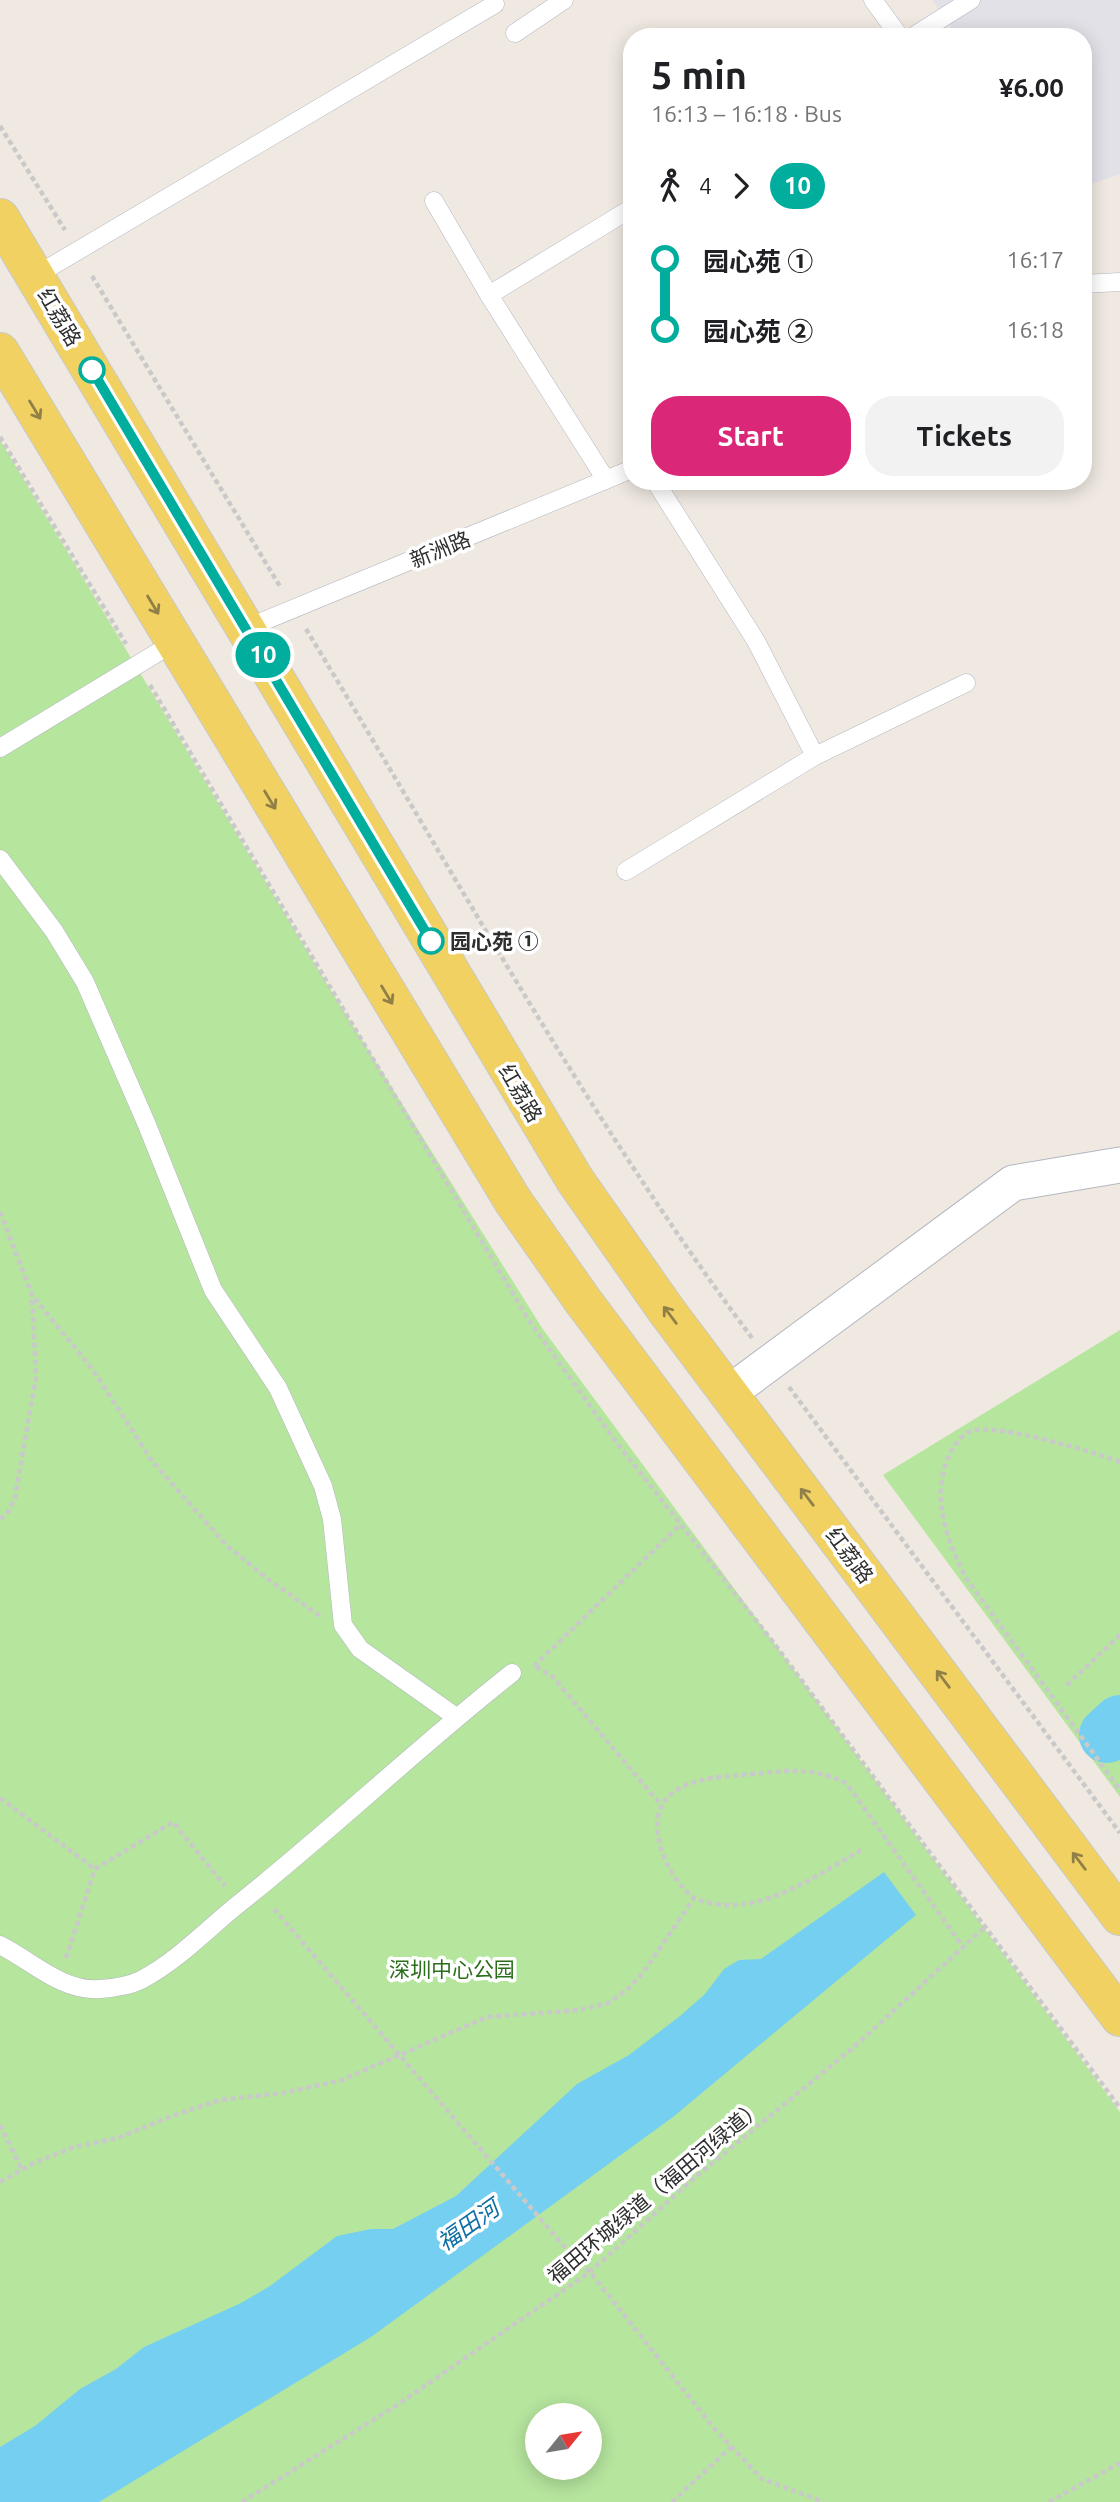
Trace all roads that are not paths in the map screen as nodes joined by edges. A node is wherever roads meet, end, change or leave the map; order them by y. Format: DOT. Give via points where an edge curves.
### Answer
graph roads {
  1 [pos="564,0"];
  2 [pos="873,0"];
  3 [pos="971,0"];
  4 [pos="495,4"];
  5 [pos="893,28"];
  6 [pos="926,28"];
  7 [pos="515,33"];
  8 [pos="434,201"];
  9 [pos="623,213"];
  10 [pos="0,218"];
  11 [pos="35,276"];
  12 [pos="1120,282"];
  13 [pos="1092,284"];
  14 [pos="489,295"];
  15 [pos="0,352"];
  16 [pos="623,473"];
  17 [pos="606,480"];
  18 [pos="661,490"];
  19 [pos="247,628"];
  20 [pos="175,642"];
  21 [pos="966,683"];
  22 [pos="0,748"];
  23 [pos="816,756"];
  24 [pos="0,859"];
  25 [pos="626,871"];
  26 [pos="1120,1166"];
  27 [pos="729,1392"];
  28 [pos="512,1673"];
  29 [pos="456,1717"];
  30 [pos="1120,1916"];
  31 [pos="0,1945"];
  32 [pos="1120,2017"];
  1 -- 7 [label="lane"];
  2 -- 5 [label="lane"];
  3 -- 6 [label="lane"];
  4 -- 11 [label="lane"];
  8 -- 14 [label="lane"];
  9 -- 14 [label="lane"];
  10 -- 11 [label="main road, 红荔路"];
  11 -- 19 [label="main road, 红荔路"];
  12 -- 13 [label="lane"];
  14 -- 17 [label="lane"];
  15 -- 20 [label="main road, one-way"];
  16 -- 17 [label="lane, 新洲路"];
  17 -- 19 [label="lane, 新洲路"];
  18 -- 23 [label="lane" via="756,641"];
  27 -- 19 [label="main road, 红荔路, one-way" via="568,1168"];
  20 -- 22 [label="lane"];
  20 -- 32 [label="main road, one-way" via="520,1212"];
  21 -- 23 [label="lane"];
  23 -- 25 [label="lane"];
  24 -- 29 [label="lane" via="85,982 213,1290 278,1388 323,1486 332,1519 343,1625 360,1649"];
  26 -- 27 [label="street" via="1013,1183"];
  30 -- 27 [label="main road, 红荔路, one-way"];
  28 -- 29 [label="lane"];
  29 -- 31 [label="lane" via="177,1957 138,1981 97,1990 59,1980"];
}
